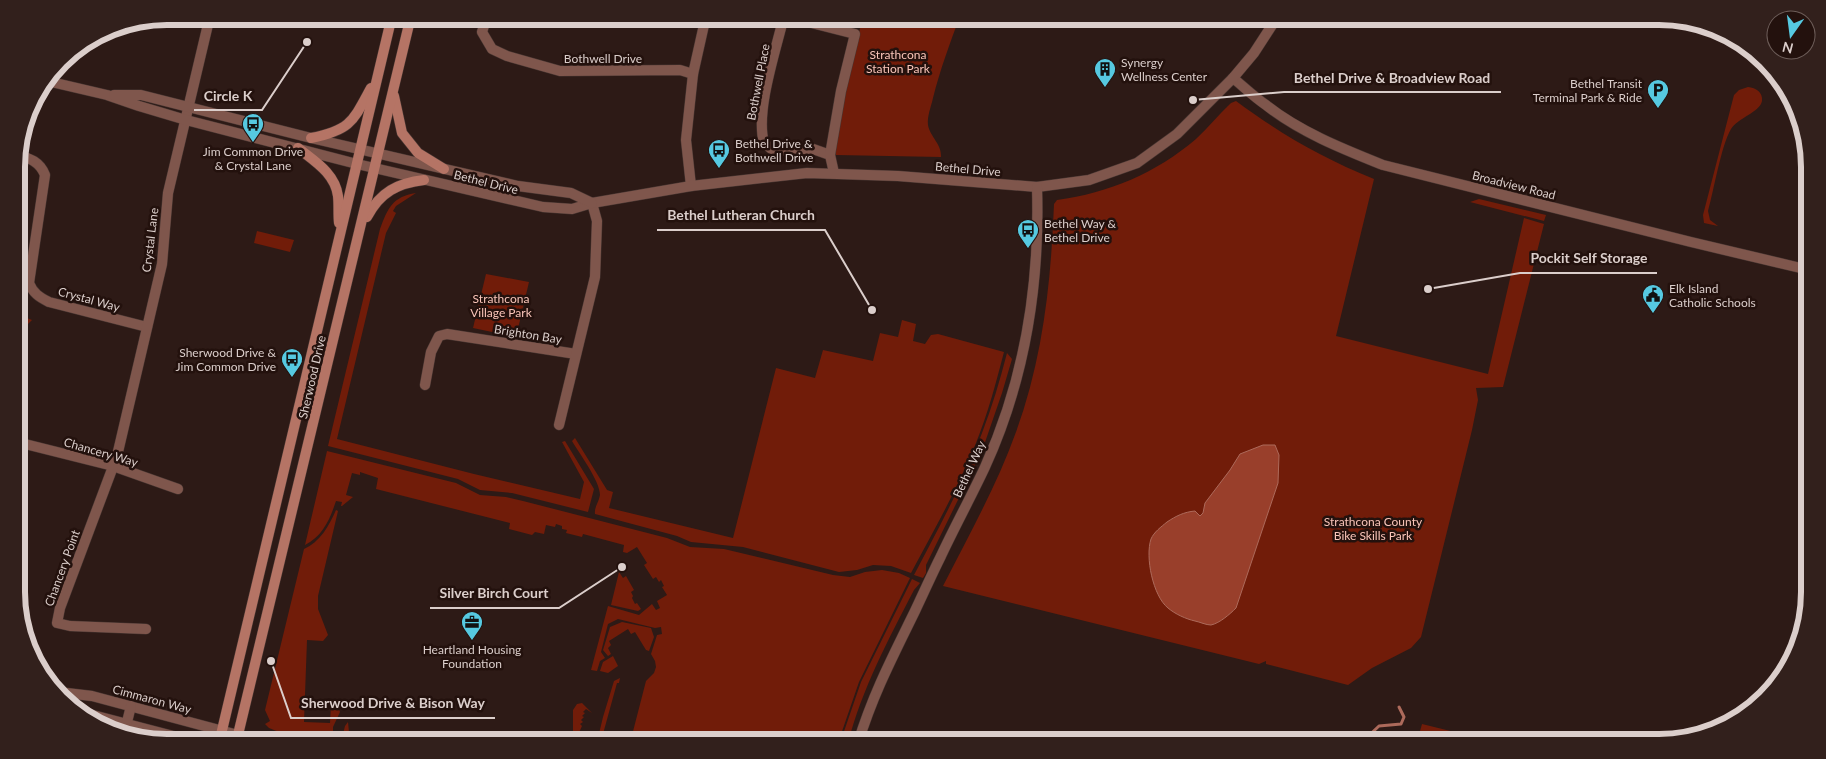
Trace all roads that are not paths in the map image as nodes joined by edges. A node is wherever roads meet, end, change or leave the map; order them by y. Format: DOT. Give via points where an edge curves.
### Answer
graph roads {
  1 [pos="208,25"];
  2 [pos="390,25"];
  3 [pos="409,25"];
  4 [pos="484,25"];
  5 [pos="704,25"];
  6 [pos="782,25"];
  7 [pos="820,25"];
  8 [pos="1272,25"];
  9 [pos="693,74"];
  10 [pos="378,76"];
  11 [pos="1233,78"];
  12 [pos="53,82"];
  13 [pos="393,93"];
  14 [pos="106,95"];
  15 [pos="189,107"];
  16 [pos="186,120"];
  17 [pos="311,138"];
  18 [pos="298,148"];
  19 [pos="361,149"];
  20 [pos="379,153"];
  21 [pos="830,155"];
  22 [pos="25,158"];
  23 [pos="357,164"];
  24 [pos="376,168"];
  25 [pos="444,169"];
  26 [pos="834,173"];
  27 [pos="424,180"];
  28 [pos="691,186"];
  29 [pos="1037,187"];
  30 [pos="592,203"];
  31 [pos="340,231"];
  32 [pos="360,231"];
  33 [pos="1801,268"];
  34 [pos="147,327"];
  35 [pos="576,354"];
  36 [pos="425,386"];
  37 [pos="559,425"];
  38 [pos="25,444"];
  39 [pos="112,466"];
  40 [pos="178,489"];
  41 [pos="146,629"];
  42 [pos="68,693"];
  43 [pos="132,706"];
  44 [pos="126,727"];
  45 [pos="222,731"];
  46 [pos="221,734"];
  47 [pos="228,734"];
  48 [pos="238,734"];
  49 [pos="861,734"];
  1 -- 15 [label="street, Crystal Lane"];
  2 -- 10 [label="main road, Sherwood Drive"];
  3 -- 13 [label="main road, Sherwood Drive"];
  4 -- 9 [label="street, Bothwell Drive" via="482,32 492,49 560,71 680,70"];
  5 -- 9 [label="street"];
  6 -- 21 [label="street, Bothwell Place" via="765,102 764,144 774,151 813,148"];
  7 -- 21 [label="street, Bothwell Place" via="855,34"];
  8 -- 11 [label="street, Bethel Drive"];
  9 -- 28 [label="street" via="686,140"];
  10 -- 17 [label="main road" via="349,124"];
  10 -- 19 [label="main road, Sherwood Drive"];
  11 -- 29 [label="street, Bethel Drive" via="1177,134 1137,162 1089,180"];
  11 -- 33 [label="street, Broadview Road" via="1292,123 1383,165"];
  12 -- 14 [label="street"];
  13 -- 20 [label="main road, Sherwood Drive"];
  13 -- 25 [label="main road" via="402,133 418,153"];
  14 -- 15 [label="street, Bethel Drive" via="141,95"];
  14 -- 16 [label="street, Bethel Drive"];
  15 -- 16 [label="street, Crystal Lane"];
  15 -- 17 [label="street, Bethel Drive"];
  16 -- 18 [label="street, Bethel Drive"];
  16 -- 34 [label="street, Crystal Lane" via="168,193 162,264"];
  17 -- 19 [label="street, Bethel Drive"];
  18 -- 23 [label="street, Bethel Drive"];
  18 -- 31 [label="main road" via="329,173 334,182"];
  19 -- 20 [label="street, Bethel Drive"];
  19 -- 23 [label="main road, Sherwood Drive"];
  20 -- 24 [label="main road, Sherwood Drive"];
  20 -- 25 [label="street, Bethel Drive"];
  21 -- 26 [label="street, Bothwell Place"];
  22 -- 34 [label="street, Crystal Way" via="42,167 45,175 29,283 32,290 49,302"];
  23 -- 24 [label="street, Bethel Drive"];
  23 -- 31 [label="main road, Sherwood Drive"];
  24 -- 27 [label="street, Bethel Drive"];
  24 -- 32 [label="main road, Sherwood Drive"];
  25 -- 30 [label="street, Bethel Drive" via="518,186 571,192"];
  26 -- 28 [label="street, Bethel Drive"];
  26 -- 29 [label="street, Bethel Drive"];
  27 -- 30 [label="street, Bethel Drive" via="543,207 572,209"];
  27 -- 32 [label="main road" via="406,182 388,192 372,206"];
  28 -- 30 [label="street, Bethel Drive"];
  29 -- 49 [label="street, Bethel Way" via="1036,271 1029,320 1020,367 1004,417 985,466 877,687"];
  30 -- 35 [label="street, Brighton Bay" via="597,221 595,277"];
  31 -- 45 [label="main road, Sherwood Drive"];
  32 -- 48 [label="main road, Sherwood Drive"];
  34 -- 39 [label="street, Crystal Lane"];
  35 -- 36 [label="street, Brighton Bay" via="447,334 439,336 431,352"];
  35 -- 37 [label="street, Brighton Bay"];
  38 -- 39 [label="street, Chancery Way"];
  39 -- 40 [label="street, Chancery Way"];
  39 -- 41 [label="street, Chancery Point" via="57,622 70,626"];
  42 -- 43 [label="street, Cimmaron Way"];
  43 -- 44 [label="street"];
  43 -- 45 [label="street, Cimmaron Way"];
  45 -- 46 [label="main road, Sherwood Drive"];
  45 -- 47 [label="street, Cimmaron Way"];
}
